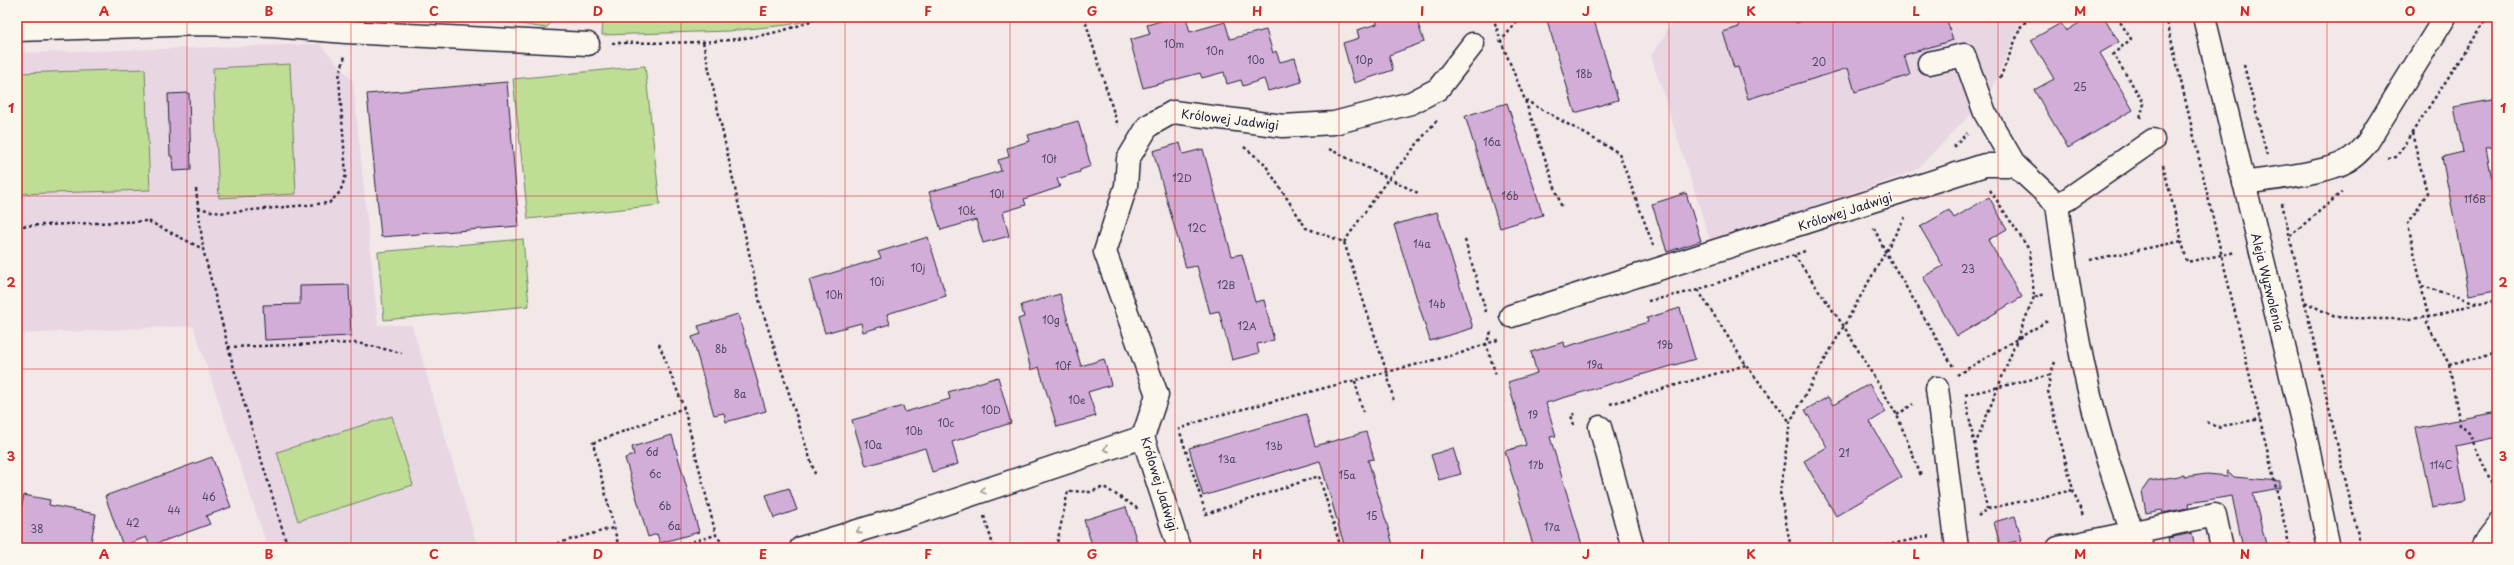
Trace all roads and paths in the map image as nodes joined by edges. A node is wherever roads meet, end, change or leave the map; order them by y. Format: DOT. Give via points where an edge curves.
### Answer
graph roads {
  1 [pos="820,17"];
  2 [pos="855,17"];
  3 [pos="936,17"];
  4 [pos="1084,17"];
  5 [pos="1521,17"];
  6 [pos="2035,17"];
  7 [pos="2116,17"];
  8 [pos="2166,17"];
  9 [pos="2204,17"];
  10 [pos="2445,17"];
  11 [pos="2488,17"];
  12 [pos="17,30"];
  13 [pos="346,32"];
  14 [pos="703,42"];
  15 [pos="588,44"];
  16 [pos="1473,44"];
  17 [pos="1929,63"];
  18 [pos="2243,63"];
  19 [pos="2000,80"];
  20 [pos="1525,100"];
  21 [pos="2138,125"];
  22 [pos="1430,127"];
  23 [pos="2412,133"];
  24 [pos="1239,144"];
  25 [pos="2146,145"];
  26 [pos="1325,148"];
  27 [pos="1128,159"];
  28 [pos="2381,160"];
  29 [pos="2015,165"];
  30 [pos="2273,178"];
  31 [pos="1388,179"];
  32 [pos="2244,183"];
  33 [pos="1989,188"];
  34 [pos="196,189"];
  35 [pos="2345,189"];
  36 [pos="1420,194"];
  37 [pos="2057,204"];
  38 [pos="198,208"];
  39 [pos="1562,208"];
  40 [pos="1901,215"];
  41 [pos="1881,225"];
  42 [pos="17,226"];
  43 [pos="1867,230"];
  44 [pos="2290,236"];
  45 [pos="1465,240"];
  46 [pos="2182,241"];
  47 [pos="1344,242"];
  48 [pos="203,249"];
  49 [pos="1809,250"];
  50 [pos="1794,255"];
  51 [pos="2083,262"];
  52 [pos="2187,262"];
  53 [pos="1662,270"];
  54 [pos="2422,286"];
  55 [pos="1698,290"];
  56 [pos="2034,297"];
  57 [pos="2048,300"];
  58 [pos="2497,301"];
  59 [pos="1644,302"];
  60 [pos="2305,302"];
  61 [pos="2477,303"];
  62 [pos="2049,314"];
  63 [pos="1487,316"];
  64 [pos="1511,316"];
  65 [pos="2428,317"];
  66 [pos="2050,320"];
  67 [pos="1489,324"];
  68 [pos="1843,325"];
  69 [pos="2051,327"];
  70 [pos="2018,338"];
  71 [pos="1501,339"];
  72 [pos="659,344"];
  73 [pos="1486,344"];
  74 [pos="228,347"];
  75 [pos="2497,349"];
  76 [pos="402,352"];
  77 [pos="2056,359"];
  78 [pos="2448,364"];
  79 [pos="1387,373"];
  80 [pos="1496,375"];
  81 [pos="2050,375"];
  82 [pos="1355,381"];
  83 [pos="1936,388"];
  84 [pos="1998,388"];
  85 [pos="1965,395"];
  86 [pos="1394,402"];
  87 [pos="684,408"];
  88 [pos="1363,412"];
  89 [pos="1897,415"];
  90 [pos="2260,419"];
  91 [pos="1790,422"];
  92 [pos="2207,422"];
  93 [pos="1600,427"];
  94 [pos="1143,436"];
  95 [pos="1975,445"];
  96 [pos="815,474"];
  97 [pos="1922,479"];
  98 [pos="2073,490"];
  99 [pos="977,493"];
  100 [pos="2497,495"];
  101 [pos="2497,522"];
  102 [pos="2086,524"];
  103 [pos="1954,527"];
  104 [pos="613,528"];
  105 [pos="716,535"];
  106 [pos="1176,540"];
  107 [pos="2137,540"];
  108 [pos="288,548"];
  109 [pos="540,548"];
  110 [pos="619,548"];
  111 [pos="669,548"];
  112 [pos="726,548"];
  113 [pos="801,548"];
  114 [pos="994,548"];
  115 [pos="1056,548"];
  116 [pos="1341,548"];
  117 [pos="1633,548"];
  118 [pos="1791,548"];
  119 [pos="1874,548"];
  120 [pos="1957,548"];
  121 [pos="2058,548"];
  122 [pos="2222,548"];
  123 [pos="2290,548"];
  124 [pos="2329,548"];
  125 [pos="2361,548"];
  126 [pos="2480,548"];
  1 -- 14 [label="path" via="774,33"];
  2 -- 3 [label="path"];
  4 -- 27 [label="path"];
  5 -- 20 [label="path" via="1501,41"];
  6 -- 19 [label="path" via="2022,24"];
  7 -- 21 [label="path" via="2131,40 2113,54 2144,103"];
  8 -- 90 [label="path"];
  9 -- 32 [label="street, Aleja Wyzwolenia"];
  10 -- 30 [label="street" via="2357,155 2330,167"];
  11 -- 23 [label="path"];
  12 -- 13 [label="street" via="201,24"];
  13 -- 15 [label="street"];
  13 -- 38 [label="path" via="345,60 339,77 346,175 340,192 329,203 220,213"];
  14 -- 15 [label="path"];
  14 -- 96 [label="path" via="760,303"];
  16 -- 27 [label="street, Królowej Jadwigi" via="1438,89 1411,103 1334,123 1283,126 1173,112 1148,126"];
  17 -- 29 [label="street" via="1964,55 1985,113"];
  18 -- 30 [label="path"];
  20 -- 39 [label="path"];
  20 -- 53 [label="path" via="1619,153"];
  22 -- 31 [label="path"];
  23 -- 28 [label="path" via="2396,157"];
  23 -- 54 [label="path" via="2427,192 2408,224"];
  24 -- 47 [label="path" via="1264,163 1306,228"];
  25 -- 37 [label="street"];
  25 -- 46 [label="path" via="2163,165"];
  26 -- 31 [label="path"];
  27 -- 94 [label="street, Królowej Jadwigi" via="1126,186 1105,252 1157,395"];
  29 -- 37 [label="street"];
  29 -- 53 [label="street, Królowej Jadwigi" via="1985,165"];
  30 -- 32 [label="street"];
  30 -- 44 [label="path"];
  31 -- 36 [label="path"];
  31 -- 47 [label="path"];
  32 -- 124 [label="street, Aleja Wyzwolenia" via="2306,436"];
  33 -- 56 [label="path" via="2030,251"];
  34 -- 38 [label="path"];
  35 -- 44 [label="path"];
  37 -- 107 [label="street" via="2068,289 2102,446"];
  38 -- 48 [label="path"];
  40 -- 68 [label="path" via="1908,211"];
  41 -- 43 [label="path"];
  42 -- 48 [label="path" via="148,221"];
  44 -- 60 [label="path"];
  45 -- 63 [label="path"];
  46 -- 51 [label="path"];
  46 -- 52 [label="path"];
  47 -- 79 [label="path"];
  48 -- 74 [label="path"];
  49 -- 50 [label="path"];
  50 -- 55 [label="path"];
  50 -- 68 [label="path"];
  53 -- 64 [label="street, Królowej Jadwigi"];
  54 -- 61 [label="path"];
  54 -- 65 [label="path"];
  55 -- 59 [label="path"];
  55 -- 91 [label="path" via="1746,365"];
  56 -- 57 [label="path" via="2047,294"];
  56 -- 70 [label="path"];
  58 -- 61 [label="path"];
  60 -- 65 [label="path" via="2335,317"];
  60 -- 125 [label="path"];
  61 -- 65 [label="path"];
  62 -- 66 [label="path"];
  65 -- 78 [label="path" via="2427,324"];
  66 -- 69 [label="path"];
  66 -- 70 [label="path"];
  67 -- 73 [label="path" via="1491,332"];
  68 -- 89 [label="path"];
  68 -- 91 [label="path"];
  70 -- 83 [label="path"];
  70 -- 84 [label="path"];
  71 -- 73 [label="path"];
  72 -- 87 [label="path"];
  73 -- 79 [label="path"];
  73 -- 80 [label="path"];
  74 -- 76 [label="path" via="357,343"];
  74 -- 108 [label="path"];
  75 -- 78 [label="path" via="2491,355"];
  77 -- 81 [label="path"];
  78 -- 100 [label="path" via="2460,425 2468,433"];
  79 -- 82 [label="path"];
  79 -- 86 [label="path"];
  81 -- 84 [label="path"];
  81 -- 98 [label="path" via="2048,391"];
  82 -- 88 [label="path"];
  82 -- 116 [label="path" via="1212,417 1179,429 1206,514 1319,476"];
  83 -- 89 [label="path"];
  83 -- 103 [label="street"];
  84 -- 85 [label="path"];
  84 -- 95 [label="path"];
  87 -- 104 [label="path" via="593,443"];
  87 -- 105 [label="path"];
  89 -- 97 [label="path"];
  90 -- 92 [label="path" via="2218,427"];
  90 -- 123 [label="path"];
  91 -- 118 [label="path" via="1780,492"];
  93 -- 117 [label="street"];
  94 -- 99 [label="street, one-way"];
  94 -- 106 [label="street, Królowej Jadwigi"];
  98 -- 102 [label="path"];
  98 -- 103 [label="path" via="1987,509 1965,525"];
  99 -- 113 [label="street, one-way"];
  99 -- 114 [label="path"];
  101 -- 126 [label="lane"];
  103 -- 119 [label="path" via="1941,529 1932,535"];
  103 -- 120 [label="street"];
  104 -- 109 [label="path"];
  104 -- 110 [label="path"];
  105 -- 111 [label="path"];
  105 -- 112 [label="path"];
  106 -- 115 [label="path" via="1104,487 1090,492 1068,491"];
  107 -- 121 [label="street"];
  107 -- 122 [label="street" via="2215,515"];
}
